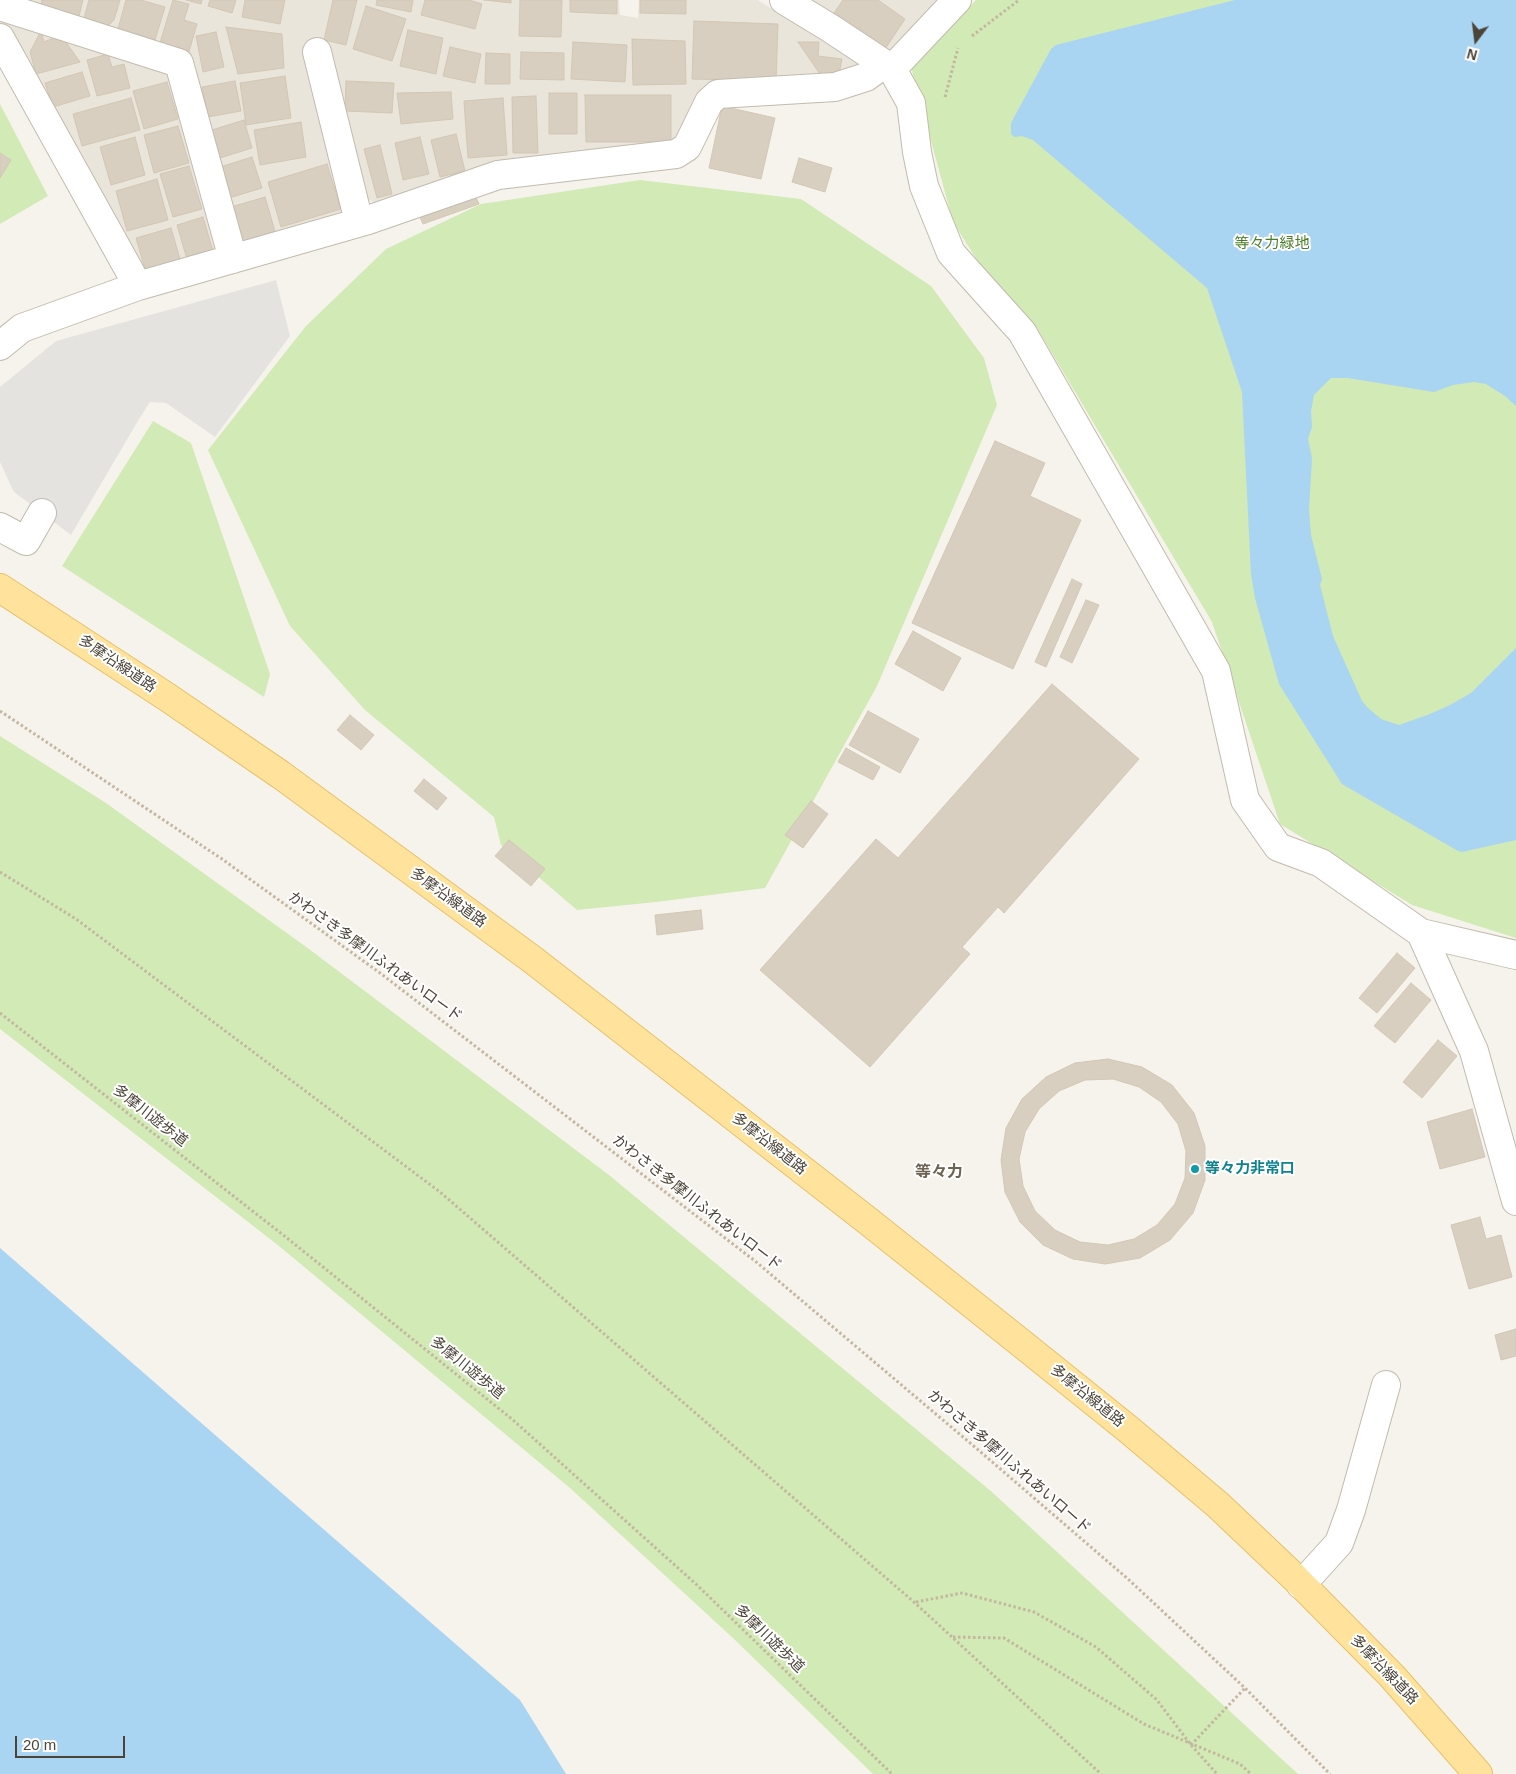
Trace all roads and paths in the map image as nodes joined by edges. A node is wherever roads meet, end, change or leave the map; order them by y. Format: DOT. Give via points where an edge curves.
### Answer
graph roads {
  1 [pos="784,0"];
  2 [pos="957,0"];
  3 [pos="1019,0"];
  4 [pos="0,6"];
  5 [pos="0,38"];
  6 [pos="966,40"];
  7 [pos="959,45"];
  8 [pos="317,52"];
  9 [pos="888,67"];
  10 [pos="944,102"];
  11 [pos="359,222"];
  12 [pos="233,259"];
  13 [pos="138,286"];
  14 [pos="0,346"];
  15 [pos="42,514"];
  16 [pos="0,527"];
  17 [pos="0,588"];
  18 [pos="0,711"];
  19 [pos="0,872"];
  20 [pos="1422,932"];
  21 [pos="1516,955"];
  22 [pos="0,1013"];
  23 [pos="1516,1201"];
  24 [pos="1386,1385"];
  25 [pos="1301,1585"];
  26 [pos="915,1602"];
  27 [pos="953,1637"];
  28 [pos="1245,1688"];
  29 [pos="1191,1745"];
  30 [pos="892,1774"];
  31 [pos="1100,1774"];
  32 [pos="1217,1774"];
  33 [pos="1251,1774"];
  34 [pos="1330,1774"];
  35 [pos="1478,1774"];
  1 -- 9 [label="street"];
  2 -- 9 [label="street"];
  3 -- 6 [label="path"];
  4 -- 12 [label="street" via="179,63"];
  5 -- 13 [label="street"];
  7 -- 10 [label="path"];
  8 -- 11 [label="street"];
  9 -- 11 [label="street" via="835,87 718,94 709,102 686,147 676,154 498,175"];
  9 -- 20 [label="street" via="911,103 924,186 951,253 1022,332 1216,671 1245,800 1278,847 1321,863"];
  11 -- 12 [label="street"];
  12 -- 13 [label="street"];
  13 -- 14 [label="street" via="22,328"];
  15 -- 16 [label="street" via="26,541"];
  17 -- 25 [label="main road, 多摩沿線道路" via="281,775 541,966 1128,1429 1218,1505"];
  18 -- 28 [label="path, かわさき多摩川ふれあいロード" via="222,859 380,973 755,1261 1128,1580"];
  19 -- 26 [label="path" via="76,919 440,1192"];
  20 -- 21 [label="street"];
  20 -- 23 [label="street" via="1474,1051"];
  22 -- 30 [label="path, 多摩川遊歩道" via="512,1420 697,1585"];
  24 -- 25 [label="street" via="1339,1543"];
  25 -- 35 [label="main road, 多摩沿線道路" via="1392,1676"];
  26 -- 27 [label="path"];
  26 -- 29 [label="path" via="962,1593 1034,1612 1096,1647 1157,1700"];
  27 -- 29 [label="path" via="1004,1638 1144,1724"];
  27 -- 31 [label="path"];
  28 -- 29 [label="path"];
  28 -- 34 [label="path, かわさき多摩川ふれあいロード"];
  29 -- 32 [label="path"];
  29 -- 33 [label="path" via="1240,1764"];
}
